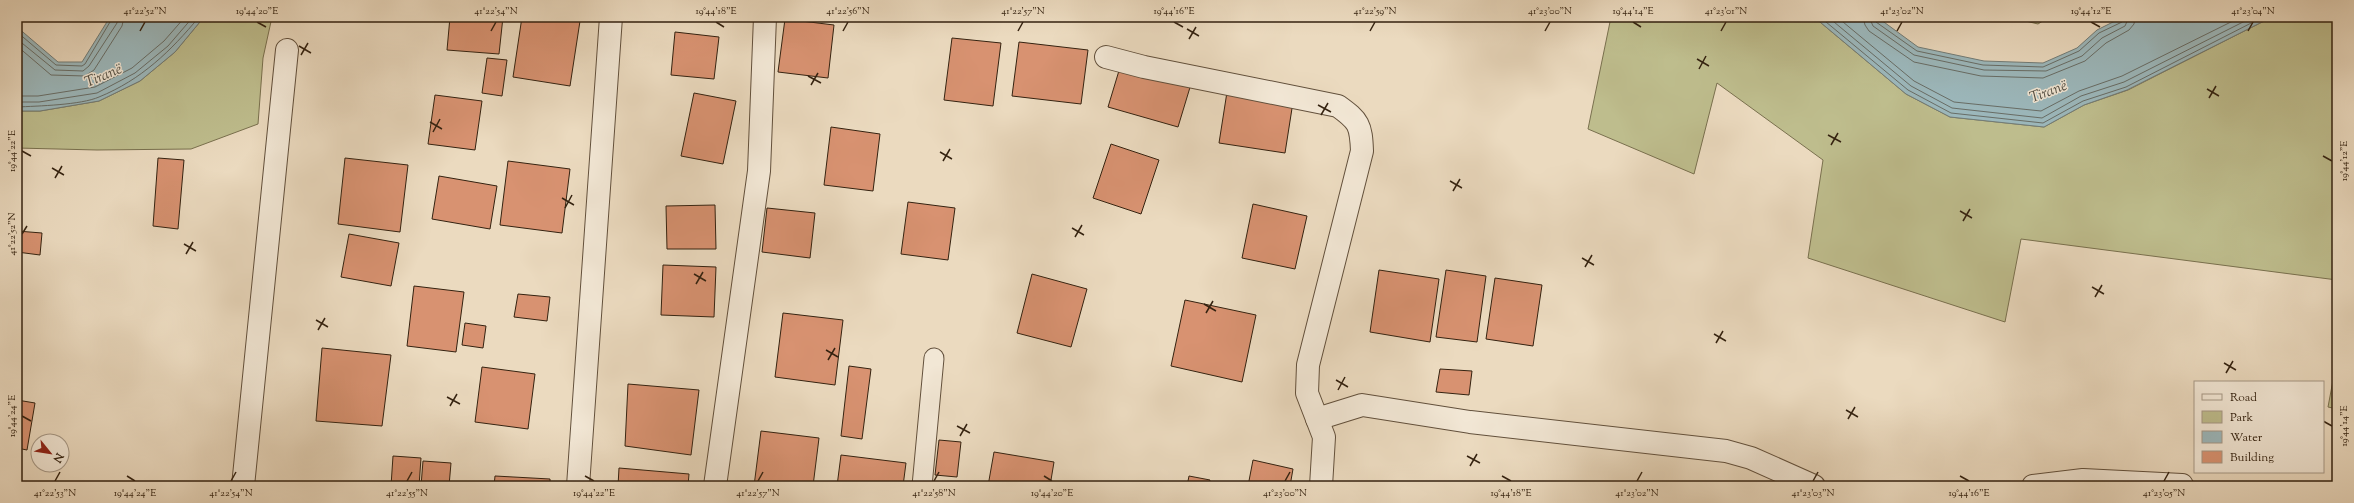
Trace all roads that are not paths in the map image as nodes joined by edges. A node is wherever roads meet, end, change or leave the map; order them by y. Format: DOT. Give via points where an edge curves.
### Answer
graph roads {
  1 [pos="611,17"];
  2 [pos="765,17"];
  3 [pos="287,50"];
  4 [pos="1106,57"];
  5 [pos="934,358"];
  6 [pos="1317,419"];
  7 [pos="243,486"];
  8 [pos="578,486"];
  9 [pos="715,486"];
  10 [pos="922,486"];
  11 [pos="1321,486"];
  12 [pos="1814,486"];
  13 [pos="2033,486"];
  14 [pos="2182,486"];
  1 -- 8 [label="street"];
  2 -- 9 [label="street" via="759,171"];
  3 -- 7 [label="street"];
  4 -- 6 [label="street" via="1338,106 1354,118 1362,131 1362,151 1308,365 1307,393"];
  5 -- 10 [label="lane"];
  6 -- 11 [label="street" via="1324,437"];
  6 -- 12 [label="street" via="1362,405 1470,422 1726,451 1751,458"];
  13 -- 14 [label="street" via="2084,480"];
}
